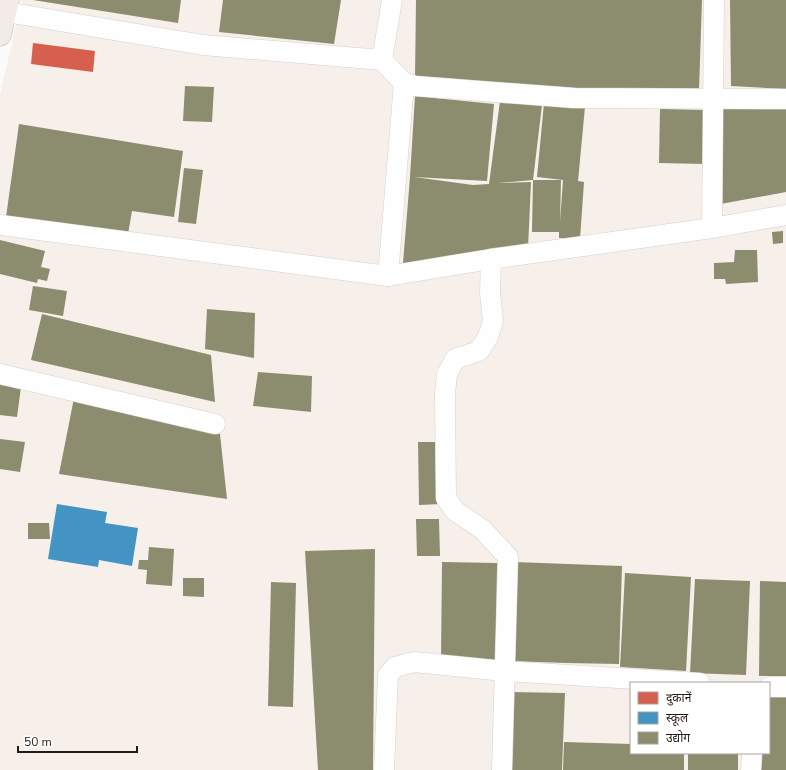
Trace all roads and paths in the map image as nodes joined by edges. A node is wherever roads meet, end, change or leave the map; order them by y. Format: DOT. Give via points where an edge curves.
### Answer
graph roads {
  1 [pos="392,0"];
  2 [pos="714,0"];
  3 [pos="7,6"];
  4 [pos="0,35"];
  5 [pos="382,60"];
  6 [pos="404,83"];
  7 [pos="713,99"];
  8 [pos="786,99"];
  9 [pos="786,215"];
  10 [pos="0,224"];
  11 [pos="712,228"];
  12 [pos="491,258"];
  13 [pos="388,276"];
  14 [pos="0,374"];
  15 [pos="215,424"];
  16 [pos="504,671"];
  17 [pos="684,682"];
  18 [pos="770,687"];
  19 [pos="786,687"];
  20 [pos="752,754"];
  21 [pos="384,770"];
  22 [pos="502,770"];
  23 [pos="752,770"];
  1 -- 5 [label="street"];
  2 -- 7 [label="street"];
  3 -- 4 [label="main road"];
  3 -- 5 [label="street" via="203,45"];
  5 -- 6 [label="street"];
  6 -- 7 [label="street" via="468,91 574,98"];
  6 -- 13 [label="street"];
  7 -- 8 [label="street"];
  7 -- 11 [label="street"];
  9 -- 11 [label="street"];
  10 -- 13 [label="street"];
  11 -- 12 [label="street"];
  12 -- 13 [label="street"];
  12 -- 16 [label="street" via="490,293 493,321 488,337 479,351 455,359 447,374 445,474 446,498 455,511 482,529 508,557"];
  14 -- 15 [label="street"];
  16 -- 17 [label="street"];
  16 -- 21 [label="street" via="414,662 395,667 388,675"];
  16 -- 22 [label="street"];
  18 -- 19 [label="street"];
  20 -- 23 [label="street"];
}
